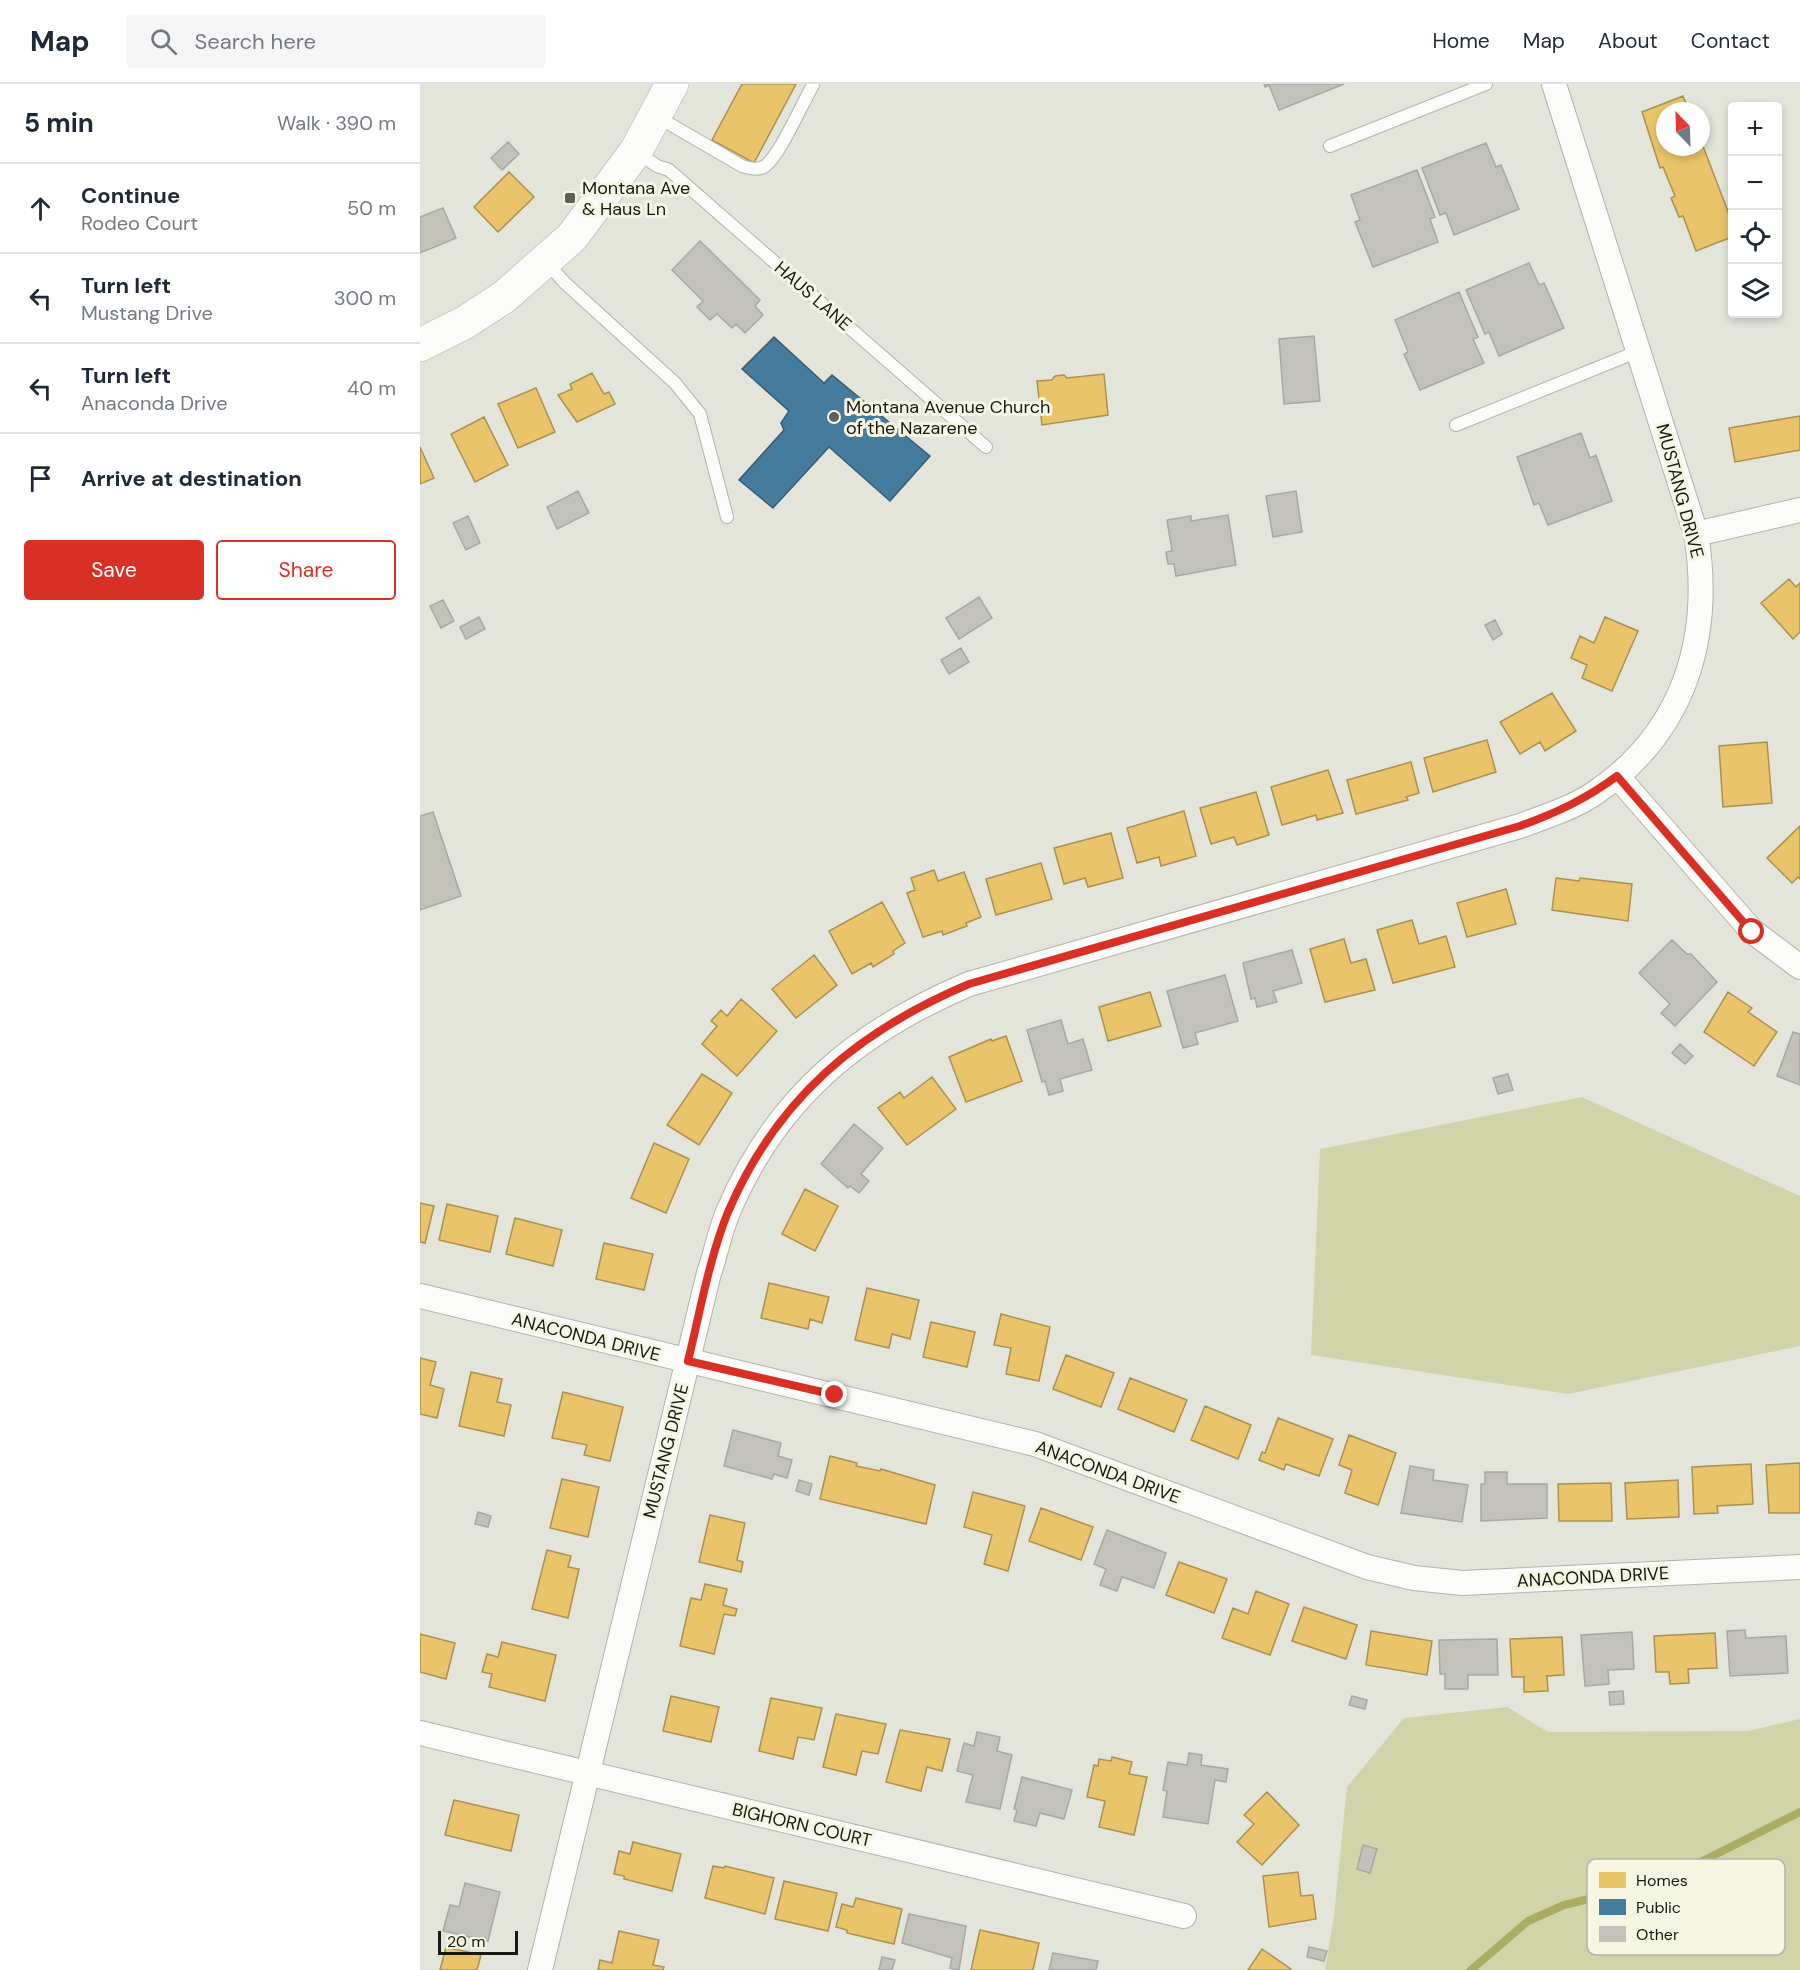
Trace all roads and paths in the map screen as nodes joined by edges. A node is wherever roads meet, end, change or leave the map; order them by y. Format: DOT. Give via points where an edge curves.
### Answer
graph roads {
  1 [pos="672,84"];
  2 [pos="1486,84"];
  3 [pos="1554,84"];
  4 [pos="813,85"];
  5 [pos="655,115"];
  6 [pos="1330,146"];
  7 [pos="636,151"];
  8 [pos="546,262"];
  9 [pos="420,345"];
  10 [pos="1639,351"];
  11 [pos="1456,425"];
  12 [pos="986,447"];
  13 [pos="1800,510"];
  14 [pos="727,517"];
  15 [pos="1696,534"];
  16 [pos="1617,776"];
  17 [pos="1800,967"];
  18 [pos="420,1296"];
  19 [pos="688,1361"];
  20 [pos="1800,1567"];
  21 [pos="420,1732"];
  22 [pos="588,1773"];
  23 [pos="1185,1916"];
  24 [pos="540,1970"];
  1 -- 5 [label="street"];
  2 -- 6 [label="lane"];
  3 -- 10 [label="street, MUSTANG DRIVE"];
  4 -- 5 [label="lane" via="773,158 755,170"];
  5 -- 7 [label="street"];
  7 -- 8 [label="street" via="572,237"];
  7 -- 12 [label="lane, HAUS LANE" via="669,170"];
  8 -- 9 [label="street" via="504,297"];
  8 -- 14 [label="lane" via="675,383 700,414"];
  10 -- 11 [label="lane"];
  10 -- 15 [label="street, MUSTANG DRIVE"];
  13 -- 15 [label="street"];
  15 -- 16 [label="street, MUSTANG DRIVE" via="1702,571 1696,647 1667,717 1644,749"];
  16 -- 17 [label="street" via="1752,932"];
  16 -- 19 [label="street, MUSTANG DRIVE" via="1562,811 1520,826 969,984 924,1003 881,1028 807,1090 749,1169 728,1214"];
  18 -- 19 [label="street, ANACONDA DRIVE"];
  19 -- 20 [label="street, ANACONDA DRIVE" via="1035,1444 1367,1567 1414,1578 1462,1583"];
  19 -- 22 [label="street, MUSTANG DRIVE"];
  21 -- 22 [label="street, BIGHORN COURT"];
  22 -- 23 [label="street, BIGHORN COURT"];
  22 -- 24 [label="street, MUSTANG DRIVE"];
}
